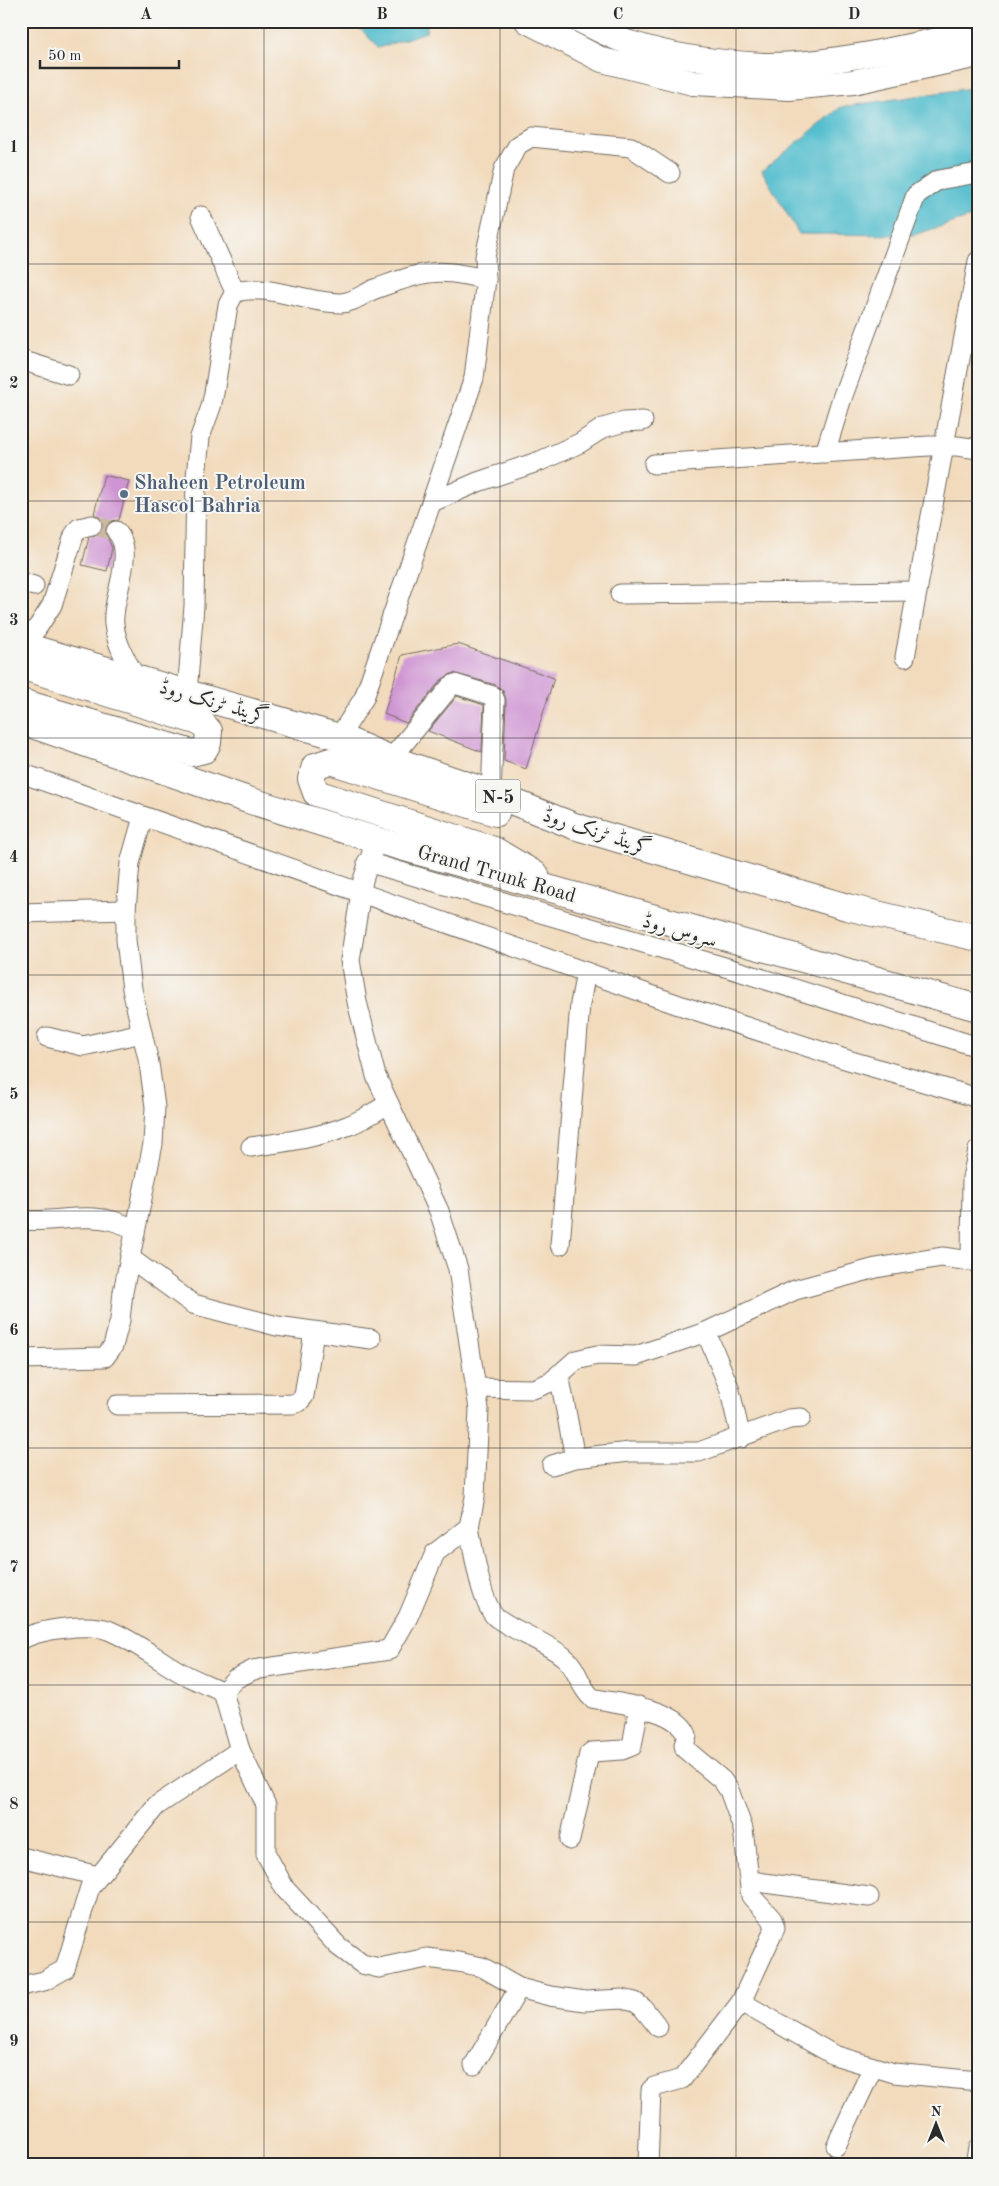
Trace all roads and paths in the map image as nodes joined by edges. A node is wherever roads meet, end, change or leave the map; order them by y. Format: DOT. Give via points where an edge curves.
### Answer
graph roads {
  1 [pos="527,21"];
  2 [pos="581,21"];
  3 [pos="978,31"];
  4 [pos="978,55"];
  5 [pos="670,173"];
  6 [pos="978,173"];
  7 [pos="201,216"];
  8 [pos="978,261"];
  9 [pos="486,279"];
  10 [pos="234,292"];
  11 [pos="21,360"];
  12 [pos="69,375"];
  13 [pos="643,421"];
  14 [pos="944,446"];
  15 [pos="978,449"];
  16 [pos="825,453"];
  17 [pos="654,464"];
  18 [pos="432,502"];
  19 [pos="92,525"];
  20 [pos="116,531"];
  21 [pos="917,591"];
  22 [pos="620,594"];
  23 [pos="21,638"];
  24 [pos="21,644"];
  25 [pos="904,657"];
  26 [pos="21,666"];
  27 [pos="136,678"];
  28 [pos="187,693"];
  29 [pos="21,702"];
  30 [pos="21,721"];
  31 [pos="339,737"];
  32 [pos="391,759"];
  33 [pos="21,773"];
  34 [pos="491,793"];
  35 [pos="143,817"];
  36 [pos="574,826"];
  37 [pos="372,851"];
  38 [pos="361,892"];
  39 [pos="562,892"];
  40 [pos="126,910"];
  41 [pos="21,913"];
  42 [pos="974,934"];
  43 [pos="586,972"];
  44 [pos="978,1008"];
  45 [pos="142,1033"];
  46 [pos="47,1037"];
  47 [pos="978,1047"];
  48 [pos="978,1098"];
  49 [pos="389,1104"];
  50 [pos="251,1147"];
  51 [pos="978,1150"];
  52 [pos="21,1220"];
  53 [pos="135,1229"];
  54 [pos="560,1245"];
  55 [pos="130,1258"];
  56 [pos="974,1261"];
  57 [pos="314,1332"];
  58 [pos="706,1332"];
  59 [pos="372,1339"];
  60 [pos="21,1359"];
  61 [pos="559,1374"];
  62 [pos="476,1388"];
  63 [pos="117,1405"];
  64 [pos="801,1418"];
  65 [pos="741,1438"];
  66 [pos="575,1458"];
  67 [pos="552,1465"];
  68 [pos="469,1527"];
  69 [pos="21,1640"];
  70 [pos="223,1692"];
  71 [pos="639,1706"];
  72 [pos="240,1750"];
  73 [pos="570,1840"];
  74 [pos="21,1857"];
  75 [pos="98,1876"];
  76 [pos="750,1881"];
  77 [pos="869,1897"];
  78 [pos="21,1986"];
  79 [pos="519,1988"];
  80 [pos="741,2002"];
  81 [pos="658,2027"];
  82 [pos="474,2065"];
  83 [pos="874,2067"];
  84 [pos="978,2081"];
  85 [pos="836,2146"];
  86 [pos="978,2148"];
  87 [pos="648,2165"];
  88 [pos="975,2165"];
  1 -- 4 [label="main road" via="602,60 693,84 789,88 853,82"];
  2 -- 3 [label="main road" via="629,43 716,61 766,65 857,56"];
  5 -- 9 [label="street" via="631,147 531,137 518,144 504,169 485,257"];
  6 -- 16 [label="street" via="938,180 916,195 840,401"];
  7 -- 10 [label="street"];
  8 -- 14 [label="street"];
  9 -- 10 [label="street" via="429,272 340,303 274,292 245,289"];
  9 -- 18 [label="street" via="474,378"];
  10 -- 28 [label="street" via="228,305 211,407 200,437 196,477 194,606"];
  11 -- 12 [label="street"];
  13 -- 18 [label="street" via="603,428 580,444"];
  14 -- 15 [label="street"];
  14 -- 16 [label="street"];
  14 -- 21 [label="street"];
  16 -- 17 [label="street"];
  18 -- 31 [label="street" via="364,698"];
  19 -- 23 [label="street" via="79,528 74,535 52,605 36,630"];
  20 -- 27 [label="street" via="124,543 114,624 123,655"];
  21 -- 22 [label="street"];
  21 -- 25 [label="street"];
  24 -- 27 [label="highway, گرینڈ ٹرنک روڈ / N-5"];
  26 -- 29 [label="highway" via="202,723 209,731 208,743 204,750 192,754"];
  27 -- 28 [label="highway, گرینڈ ٹرنک روڈ / N-5"];
  28 -- 31 [label="highway, گرینڈ ٹرنک روڈ / N-5"];
  30 -- 37 [label="highway, Grand Trunk Road" via="248,800"];
  31 -- 32 [label="highway, گرینڈ ٹرنک روڈ / N-5"];
  32 -- 34 [label="highway, گرینڈ ٹرنک روڈ / N-5"];
  32 -- 34 [label="street" via="450,687 455,684 493,696"];
  33 -- 35 [label="street"];
  34 -- 36 [label="highway, گرینڈ ٹرنک روڈ / N-5"];
  35 -- 38 [label="street"];
  35 -- 40 [label="street" via="130,863"];
  36 -- 39 [label="highway" via="496,813 330,761 315,766 311,779 316,793 494,850"];
  36 -- 42 [label="highway, گرینڈ ٹرنک روڈ / N-5" via="848,907"];
  37 -- 38 [label="street"];
  37 -- 39 [label="highway, Grand Trunk Road"];
  37 -- 47 [label="street, سروس روڈ"];
  38 -- 43 [label="street"];
  38 -- 49 [label="street" via="350,960 376,1076"];
  39 -- 44 [label="highway, Grand Trunk Road"];
  40 -- 41 [label="street"];
  40 -- 45 [label="street" via="132,989"];
  43 -- 48 [label="street" via="679,1006"];
  43 -- 54 [label="street" via="580,1004"];
  45 -- 46 [label="street" via="83,1046"];
  45 -- 53 [label="street" via="155,1107 152,1144"];
  49 -- 50 [label="street" via="349,1126 324,1134"];
  49 -- 62 [label="street" via="439,1211 458,1269"];
  51 -- 56 [label="street" via="972,1178"];
  52 -- 53 [label="street" via="92,1218 112,1220"];
  53 -- 55 [label="street"];
  55 -- 57 [label="street" via="193,1304"];
  55 -- 60 [label="street" via="120,1320 113,1346 105,1357"];
  56 -- 58 [label="street" via="942,1256 876,1268 795,1290"];
  57 -- 59 [label="street"];
  57 -- 63 [label="street" via="304,1396 299,1402"];
  58 -- 61 [label="street" via="636,1356 597,1355 576,1360"];
  58 -- 65 [label="street" via="729,1387"];
  61 -- 62 [label="street" via="551,1382 533,1389"];
  61 -- 66 [label="street"];
  62 -- 68 [label="street" via="479,1409 475,1497"];
  64 -- 65 [label="street"];
  65 -- 66 [label="street" via="699,1452 630,1452"];
  66 -- 67 [label="street"];
  68 -- 70 [label="street" via="435,1553 408,1616 389,1650 253,1670 235,1678"];
  68 -- 71 [label="street" via="486,1604 496,1617 564,1657 592,1698"];
  69 -- 70 [label="street" via="31,1634 61,1628 106,1629 137,1644 179,1672"];
  70 -- 72 [label="street"];
  71 -- 73 [label="street" via="632,1746 590,1754"];
  71 -- 76 [label="street" via="684,1727 687,1735 684,1748 722,1780 729,1790 743,1829"];
  72 -- 75 [label="street" via="156,1806"];
  72 -- 79 [label="street" via="266,1805 266,1854 285,1889 338,1946 362,1964 379,1968 427,1958 458,1962 482,1967"];
  74 -- 75 [label="street"];
  75 -- 78 [label="street" via="90,1887 65,1969 44,1981"];
  76 -- 77 [label="street"];
  76 -- 80 [label="street" via="751,1896 772,1919 774,1928"];
  79 -- 81 [label="street" via="585,2001 622,1999 635,2002"];
  79 -- 82 [label="street"];
  80 -- 83 [label="street" via="834,2055"];
  80 -- 87 [label="street" via="682,2079 651,2090"];
  83 -- 84 [label="street" via="894,2073"];
  83 -- 85 [label="street"];
  86 -- 88 [label="street"];
}
